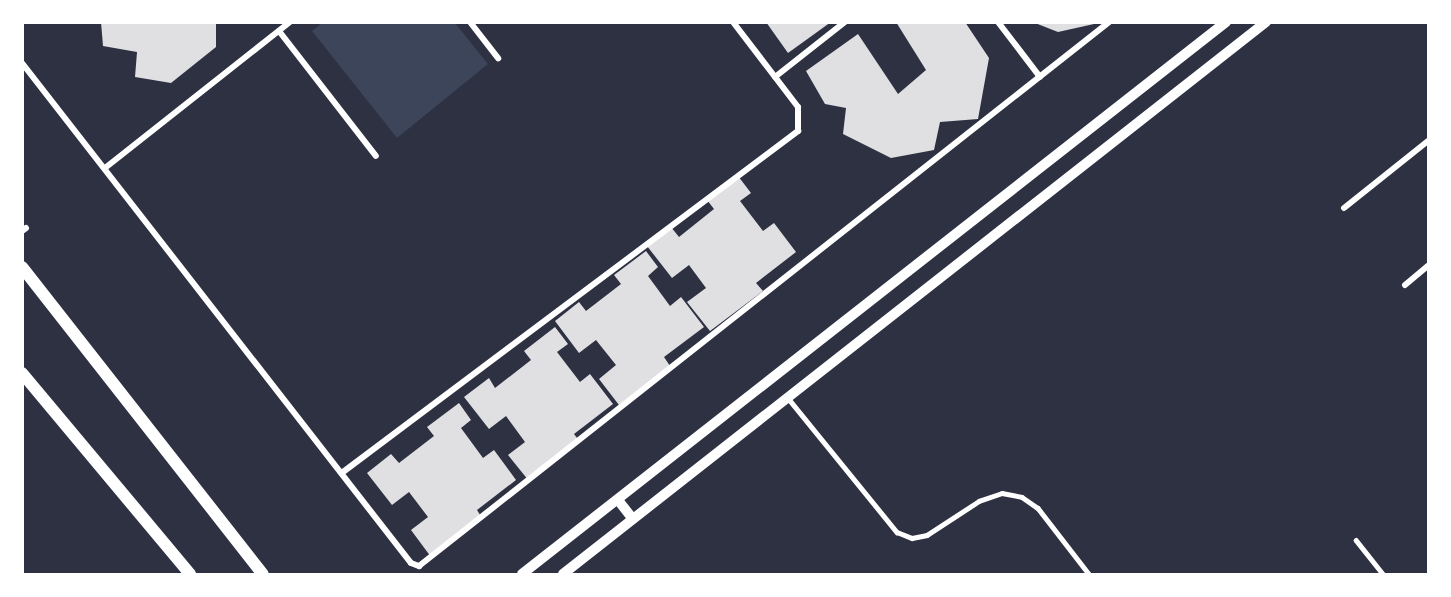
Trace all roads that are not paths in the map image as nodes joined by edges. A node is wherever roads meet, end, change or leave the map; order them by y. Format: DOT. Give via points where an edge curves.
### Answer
graph roads {
  1 [pos="290,22"];
  2 [pos="470,22"];
  3 [pos="734,22"];
  4 [pos="845,22"];
  5 [pos="998,22"];
  6 [pos="1109,22"];
  7 [pos="1226,22"];
  8 [pos="1266,22"];
  9 [pos="279,31"];
  10 [pos="498,58"];
  11 [pos="22,63"];
  12 [pos="775,77"];
  13 [pos="1040,77"];
  14 [pos="1428,141"];
  15 [pos="376,156"];
  16 [pos="105,168"];
  17 [pos="1344,208"];
  18 [pos="1428,266"];
  19 [pos="22,267"];
  20 [pos="1405,285"];
  21 [pos="22,373"];
  22 [pos="787,396"];
  23 [pos="343,472"];
  24 [pos="618,500"];
  25 [pos="633,519"];
  26 [pos="1356,540"];
  27 [pos="185,573"];
  28 [pos="263,574"];
  29 [pos="522,574"];
  30 [pos="563,574"];
  31 [pos="1089,574"];
  32 [pos="1383,574"];
  1 -- 9 [label="street"];
  2 -- 10 [label="street"];
  3 -- 12 [label="street"];
  4 -- 12 [label="street"];
  5 -- 13 [label="street"];
  6 -- 13 [label="street"];
  7 -- 24 [label="street"];
  8 -- 22 [label="street"];
  9 -- 15 [label="street"];
  9 -- 16 [label="street"];
  11 -- 16 [label="street"];
  12 -- 23 [label="street" via="798,107 798,131"];
  13 -- 23 [label="street" via="427,565 411,562"];
  14 -- 17 [label="street"];
  16 -- 23 [label="street"];
  18 -- 20 [label="street"];
  19 -- 28 [label="main road"];
  21 -- 27 [label="main road"];
  22 -- 25 [label="street"];
  22 -- 31 [label="lane" via="897,532 912,538 927,535 979,501 1002,493 1022,497 1038,508"];
  24 -- 25 [label="street"];
  24 -- 29 [label="street"];
  25 -- 30 [label="street"];
  26 -- 32 [label="lane"];
}
